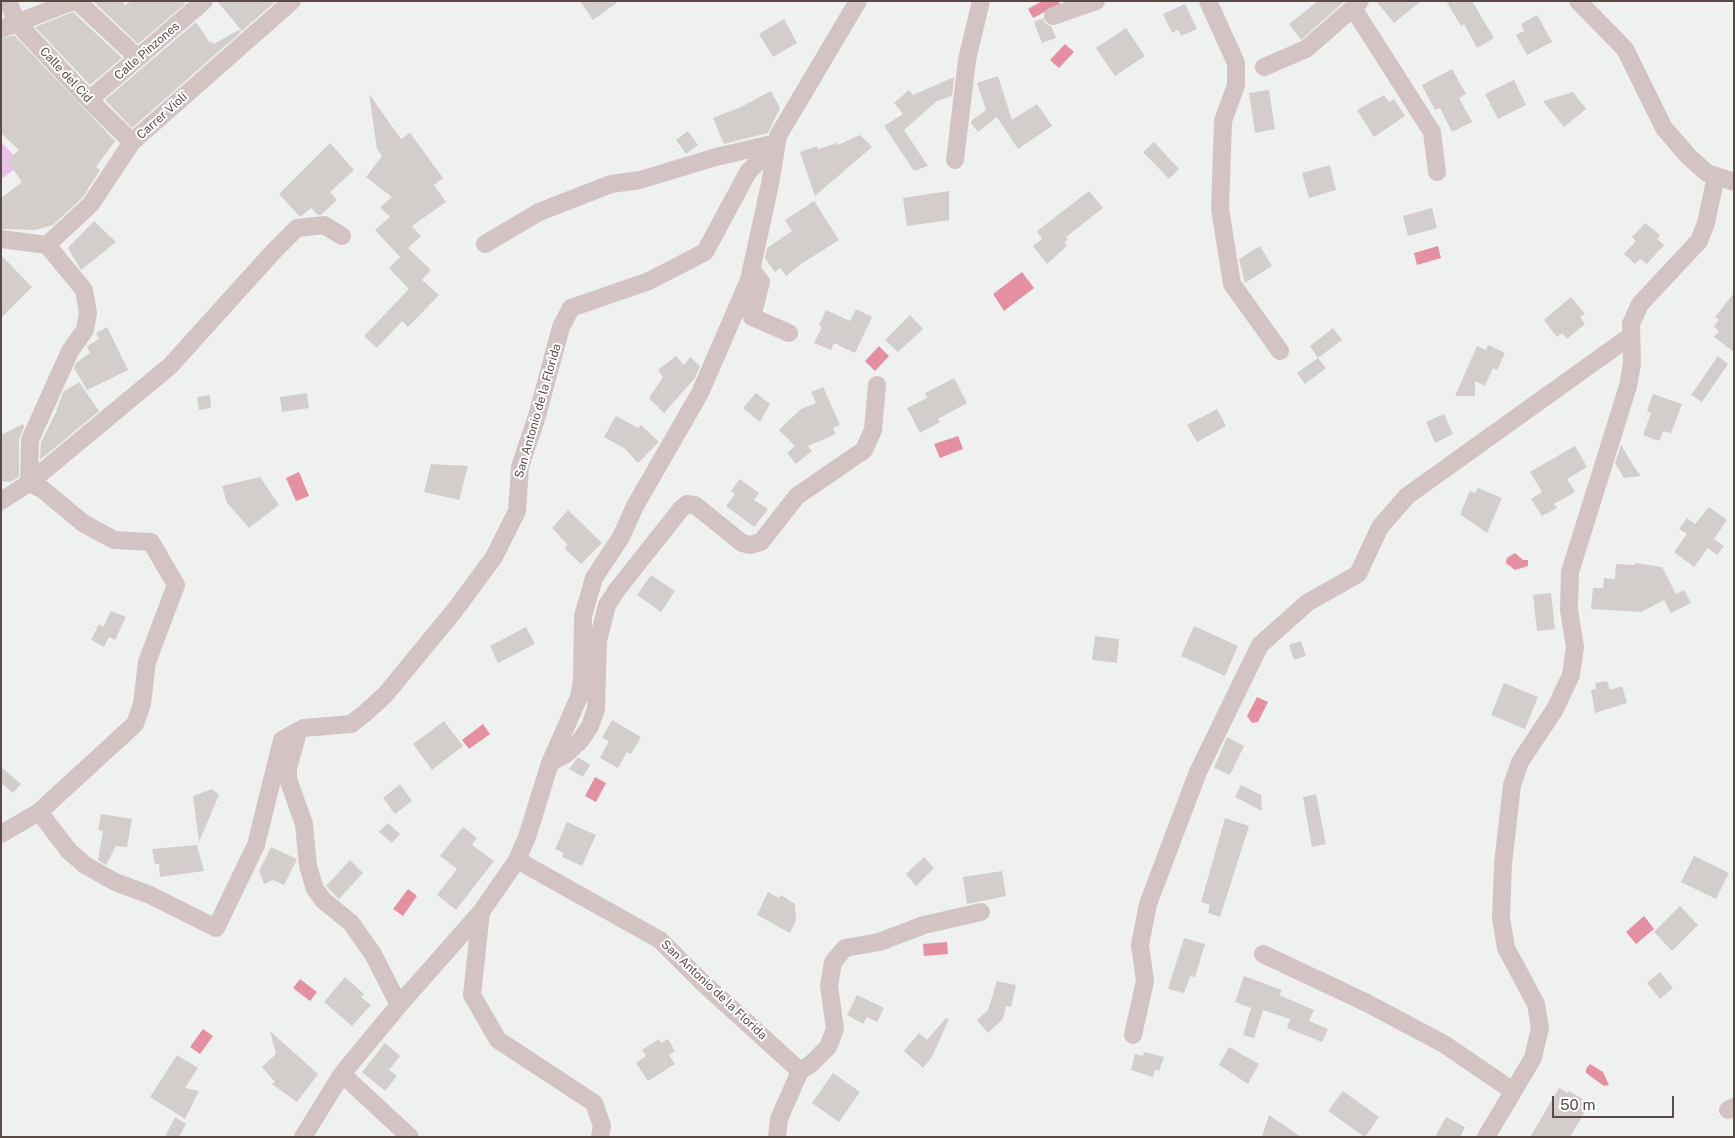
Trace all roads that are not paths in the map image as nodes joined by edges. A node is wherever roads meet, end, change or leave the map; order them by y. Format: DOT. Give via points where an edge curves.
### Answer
graph roads {
  1 [pos="8,1"];
  2 [pos="73,1"];
  3 [pos="77,1"];
  4 [pos="204,1"];
  5 [pos="292,1"];
  6 [pos="858,1"];
  7 [pos="981,1"];
  8 [pos="1096,1"];
  9 [pos="1208,1"];
  10 [pos="1578,1"];
  11 [pos="1356,5"];
  12 [pos="1053,16"];
  13 [pos="9,26"];
  14 [pos="138,58"];
  15 [pos="1264,67"];
  16 [pos="89,100"];
  17 [pos="132,142"];
  18 [pos="776,143"];
  19 [pos="955,160"];
  20 [pos="1437,172"];
  21 [pos="1716,176"];
  22 [pos="1734,182"];
  23 [pos="342,236"];
  24 [pos="1,239"];
  25 [pos="485,244"];
  26 [pos="47,245"];
  27 [pos="751,269"];
  28 [pos="789,333"];
  29 [pos="1629,337"];
  30 [pos="1280,351"];
  31 [pos="877,385"];
  32 [pos="29,483"];
  33 [pos="1,501"];
  34 [pos="298,732"];
  35 [pos="550,762"];
  36 [pos="39,812"];
  37 [pos="1,834"];
  38 [pos="517,860"];
  39 [pos="481,912"];
  40 [pos="981,912"];
  41 [pos="1263,954"];
  42 [pos="399,1005"];
  43 [pos="1133,1035"];
  44 [pos="800,1071"];
  45 [pos="342,1074"];
  46 [pos="1513,1091"];
  47 [pos="303,1137"];
  48 [pos="410,1137"];
  49 [pos="600,1137"];
  50 [pos="777,1137"];
  51 [pos="1486,1137"];
  1 -- 13 [label="street, Calle del Cid"];
  2 -- 13 [label="street"];
  3 -- 14 [label="street"];
  4 -- 14 [label="street, Calle Pinzones"];
  5 -- 17 [label="street, Carrer Violí"];
  6 -- 18 [label="street, San Antonio de la Florida"];
  7 -- 19 [label="street" via="967,60"];
  8 -- 12 [label="street"];
  9 -- 30 [label="street" via="1236,63 1236,85 1223,121 1220,209 1232,284"];
  10 -- 21 [label="street" via="1625,49 1664,128 1689,158"];
  11 -- 15 [label="street" via="1306,49"];
  11 -- 20 [label="street" via="1432,132"];
  13 -- 16 [label="street, Calle del Cid"];
  14 -- 16 [label="street, Calle Pinzones"];
  16 -- 17 [label="street, Calle del Cid"];
  17 -- 26 [label="street, Carrer Violí" via="91,204"];
  18 -- 25 [label="street" via="640,180 611,184 539,212"];
  18 -- 27 [label="street, San Antonio de la Florida"];
  18 -- 34 [label="street, San Antonio de la Florida" via="748,172 705,252 649,281 571,308 561,327 520,467 517,511 494,557 385,695 364,714 351,724 304,728"];
  21 -- 22 [label="street"];
  21 -- 29 [label="street" via="1699,241 1640,304"];
  23 -- 32 [label="street" via="324,225 297,228 170,366"];
  24 -- 26 [label="street"];
  26 -- 32 [label="street" via="84,290 88,314 84,330 70,351 30,440"];
  27 -- 28 [label="street" via="761,282 752,317"];
  27 -- 35 [label="street, San Antonio de la Florida" via="700,393 635,506 621,537 594,578 583,616 579,697"];
  29 -- 43 [label="street" via="1407,496 1380,526 1358,574 1307,603 1260,645 1198,772 1148,904 1140,945 1145,980"];
  29 -- 46 [label="street" via="1632,364 1628,386 1570,572 1569,610 1576,647 1570,675 1555,709 1520,762 1512,785 1503,864 1502,928 1506,948 1536,1004 1540,1028 1533,1058"];
  31 -- 35 [label="street" via="873,430 864,450 797,496 761,542 742,543 695,505 687,504 681,508 607,605 598,641 598,690 593,717 580,741 566,754"];
  32 -- 33 [label="street"];
  32 -- 36 [label="street" via="114,540 151,542 176,585 147,662 142,704 135,724"];
  34 -- 36 [label="street, San Antonio de la Florida" via="282,740 256,845 216,928 85,865"];
  34 -- 42 [label="street" via="288,779 304,824 308,866 318,895 351,923 373,954"];
  35 -- 38 [label="street, San Antonio de la Florida" via="528,837"];
  36 -- 37 [label="street"];
  38 -- 39 [label="street, San Antonio de la Florida"];
  38 -- 44 [label="street, San Antonio de la Florida" via="660,940"];
  39 -- 42 [label="street, San Antonio de la Florida"];
  39 -- 49 [label="street" via="472,995 498,1040 594,1103 602,1126"];
  40 -- 44 [label="street" via="924,925 879,942 845,948 833,962 829,986 835,1028 828,1046"];
  41 -- 46 [label="street" via="1444,1044"];
  42 -- 45 [label="street, San Antonio de la Florida"];
  44 -- 50 [label="street" via="778,1119"];
  45 -- 47 [label="street, San Antonio de la Florida"];
  45 -- 48 [label="street"];
  46 -- 51 [label="street"];
}
